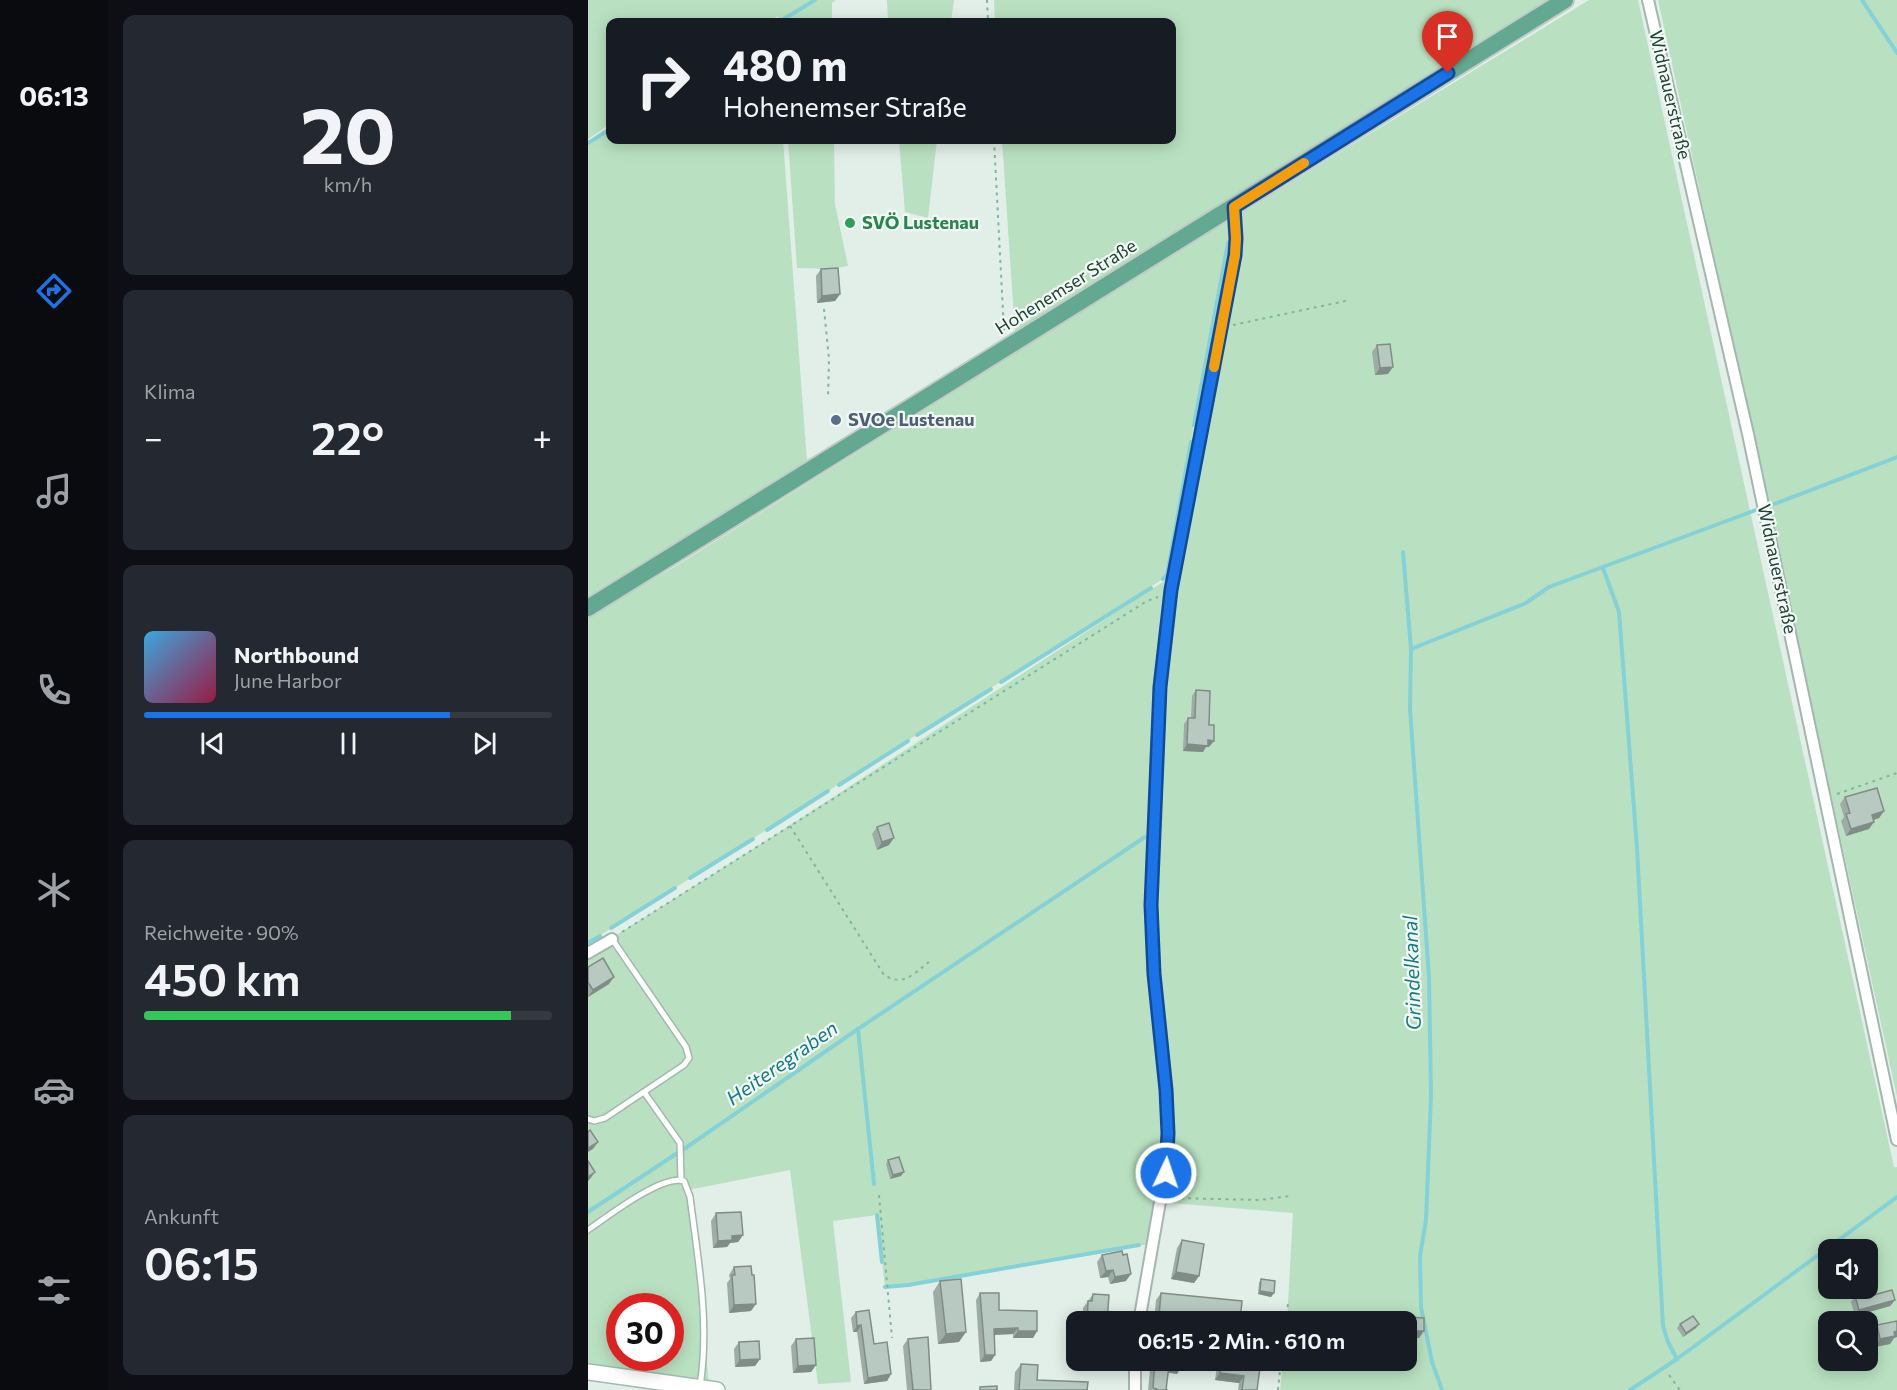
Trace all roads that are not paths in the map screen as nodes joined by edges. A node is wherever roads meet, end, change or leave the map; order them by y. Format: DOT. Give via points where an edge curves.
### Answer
graph roads {
  1 [pos="1565,0"];
  2 [pos="1648,0"];
  3 [pos="1234,207"];
  4 [pos="588,608"];
  5 [pos="612,939"];
  6 [pos="588,952"];
  7 [pos="644,1092"];
  8 [pos="588,1119"];
  9 [pos="1897,1140"];
  10 [pos="681,1180"];
  11 [pos="588,1230"];
  12 [pos="1141,1311"];
  13 [pos="1135,1371"];
  14 [pos="588,1372"];
  15 [pos="691,1388"];
  16 [pos="717,1390"];
  17 [pos="1135,1390"];
  1 -- 3 [label="main road, Hohenemser Straße"];
  2 -- 9 [label="street, Widnauerstraße" via="1748,434"];
  3 -- 4 [label="main road, Hohenemser Straße"];
  3 -- 12 [label="street" via="1235,255 1171,590 1160,687 1151,905 1168,1133 1166,1173"];
  5 -- 6 [label="street"];
  5 -- 7 [label="lane" via="686,1047 689,1058"];
  7 -- 8 [label="lane" via="605,1118"];
  7 -- 10 [label="lane" via="680,1143"];
  10 -- 11 [label="lane" via="665,1182"];
  10 -- 15 [label="lane" via="690,1197 705,1316 704,1363"];
  13 -- 17 [label="street"];
  14 -- 15 [label="street"];
  15 -- 16 [label="street"];
}
